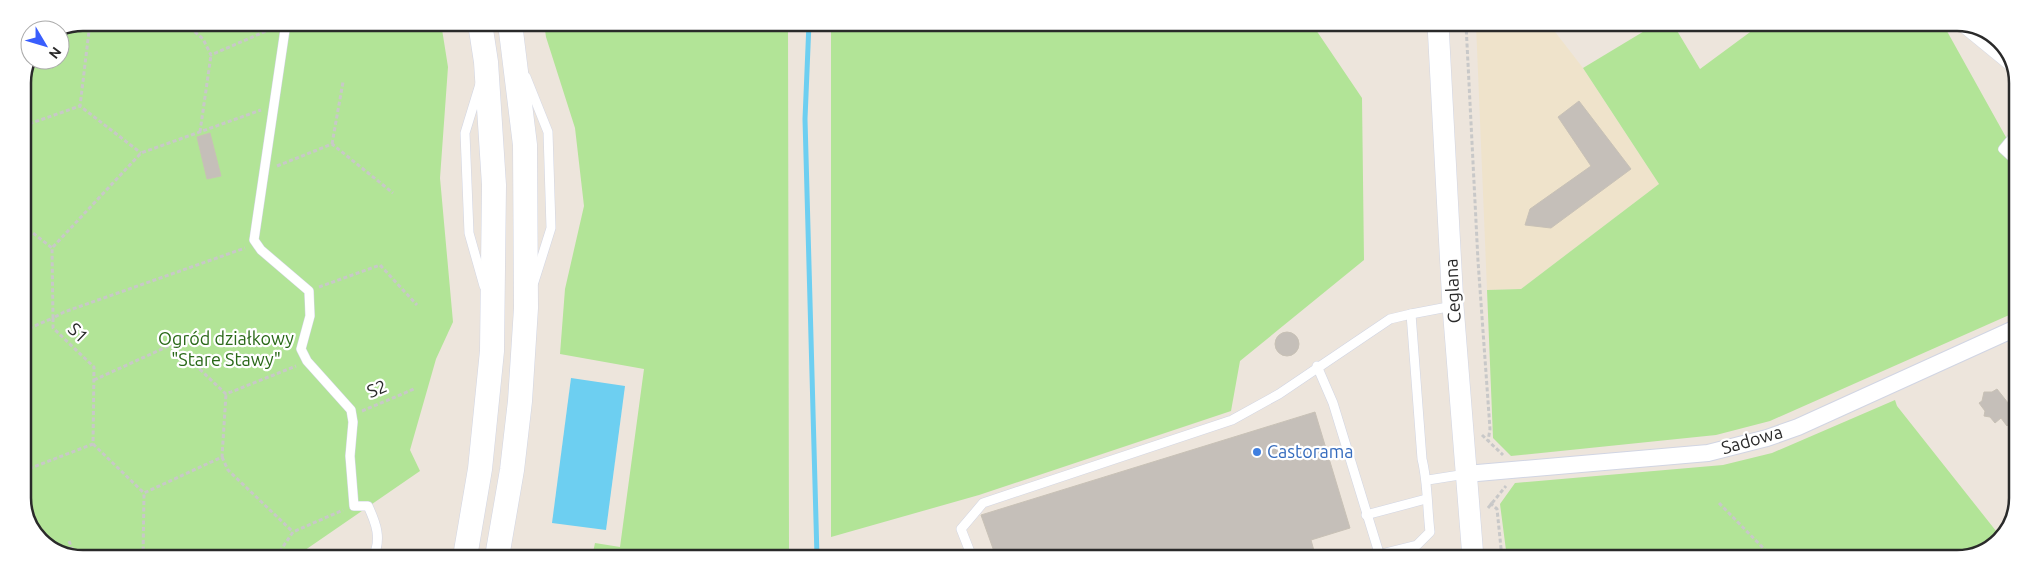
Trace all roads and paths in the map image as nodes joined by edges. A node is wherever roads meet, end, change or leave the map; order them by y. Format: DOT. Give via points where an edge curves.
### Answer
graph roads {
  1 [pos="89,31"];
  2 [pos="194,31"];
  3 [pos="266,31"];
  4 [pos="285,31"];
  5 [pos="481,31"];
  6 [pos="511,31"];
  7 [pos="1438,31"];
  8 [pos="1466,31"];
  9 [pos="1969,33"];
  10 [pos="211,55"];
  11 [pos="2005,62"];
  12 [pos="343,82"];
  13 [pos="80,106"];
  14 [pos="274,106"];
  15 [pos="31,123"];
  16 [pos="200,132"];
  17 [pos="2009,142"];
  18 [pos="332,144"];
  19 [pos="141,153"];
  20 [pos="2009,155"];
  21 [pos="264,170"];
  22 [pos="393,193"];
  23 [pos="31,232"];
  24 [pos="255,244"];
  25 [pos="52,248"];
  26 [pos="309,291"];
  27 [pos="417,304"];
  28 [pos="1453,306"];
  29 [pos="1411,314"];
  30 [pos="54,318"];
  31 [pos="31,328"];
  32 [pos="2009,331"];
  33 [pos="306,361"];
  34 [pos="1318,366"];
  35 [pos="94,380"];
  36 [pos="414,389"];
  37 [pos="226,394"];
  38 [pos="352,415"];
  39 [pos="92,444"];
  40 [pos="222,457"];
  41 [pos="1508,460"];
  42 [pos="31,468"];
  43 [pos="1466,474"];
  44 [pos="1428,480"];
  45 [pos="1508,483"];
  46 [pos="144,493"];
  47 [pos="1426,499"];
  48 [pos="1491,502"];
  49 [pos="1720,503"];
  50 [pos="354,506"];
  51 [pos="1366,516"];
  52 [pos="294,532"];
  53 [pos="69,541"];
  54 [pos="72,548"];
  55 [pos="143,550"];
  56 [pos="281,550"];
  57 [pos="376,550"];
  58 [pos="466,550"];
  59 [pos="498,550"];
  60 [pos="969,550"];
  61 [pos="1378,550"];
  62 [pos="1396,550"];
  63 [pos="1472,550"];
  64 [pos="1765,550"];
  1 -- 13 [label="path"];
  2 -- 10 [label="path" via="203,39"];
  3 -- 10 [label="path"];
  4 -- 14 [label="lane"];
  5 -- 58 [label="main road" via="494,185 492,351 480,469"];
  6 -- 59 [label="main road" via="524,145 526,308 520,401"];
  7 -- 28 [label="street, Ceglana"];
  8 -- 41 [label="path" via="1490,428 1487,442"];
  9 -- 11 [label="lane"];
  10 -- 16 [label="path"];
  12 -- 18 [label="path"];
  13 -- 15 [label="path"];
  13 -- 19 [label="path"];
  14 -- 16 [label="path"];
  14 -- 21 [label="lane"];
  16 -- 19 [label="path"];
  17 -- 20 [label="lane" via="2003,149"];
  18 -- 21 [label="path"];
  18 -- 22 [label="path"];
  19 -- 25 [label="path"];
  21 -- 24 [label="lane"];
  23 -- 25 [label="path"];
  24 -- 26 [label="lane"];
  24 -- 30 [label="path, S1"];
  25 -- 30 [label="path"];
  26 -- 27 [label="path" via="380,264"];
  26 -- 33 [label="lane" via="310,316 301,349"];
  28 -- 29 [label="lane"];
  28 -- 43 [label="street, Ceglana"];
  29 -- 34 [label="lane" via="1390,319"];
  29 -- 44 [label="lane" via="1422,458"];
  30 -- 31 [label="path"];
  30 -- 35 [label="path, S1" via="53,328 94,367"];
  32 -- 43 [label="street, Sadowa" via="1767,438 1708,453"];
  33 -- 37 [label="path"];
  33 -- 38 [label="lane"];
  34 -- 51 [label="lane" via="1333,403"];
  34 -- 60 [label="lane" via="1279,394 1232,420 983,503 961,529"];
  35 -- 37 [label="path" via="173,344"];
  35 -- 39 [label="path, S1"];
  36 -- 38 [label="path, S2"];
  37 -- 40 [label="path"];
  38 -- 50 [label="lane" via="350,456"];
  39 -- 42 [label="path"];
  39 -- 46 [label="path"];
  40 -- 46 [label="path"];
  40 -- 52 [label="path" via="228,470"];
  43 -- 44 [label="lane"];
  43 -- 63 [label="street, Ceglana"];
  44 -- 47 [label="lane"];
  45 -- 48 [label="path"];
  46 -- 55 [label="path"];
  47 -- 51 [label="lane"];
  47 -- 62 [label="lane" via="1430,532 1417,545"];
  49 -- 64 [label="path"];
  50 -- 52 [label="path"];
  50 -- 57 [label="lane" via="368,506 378,527"];
  51 -- 61 [label="lane"];
  52 -- 56 [label="path"];
  53 -- 54 [label="path"];
}
